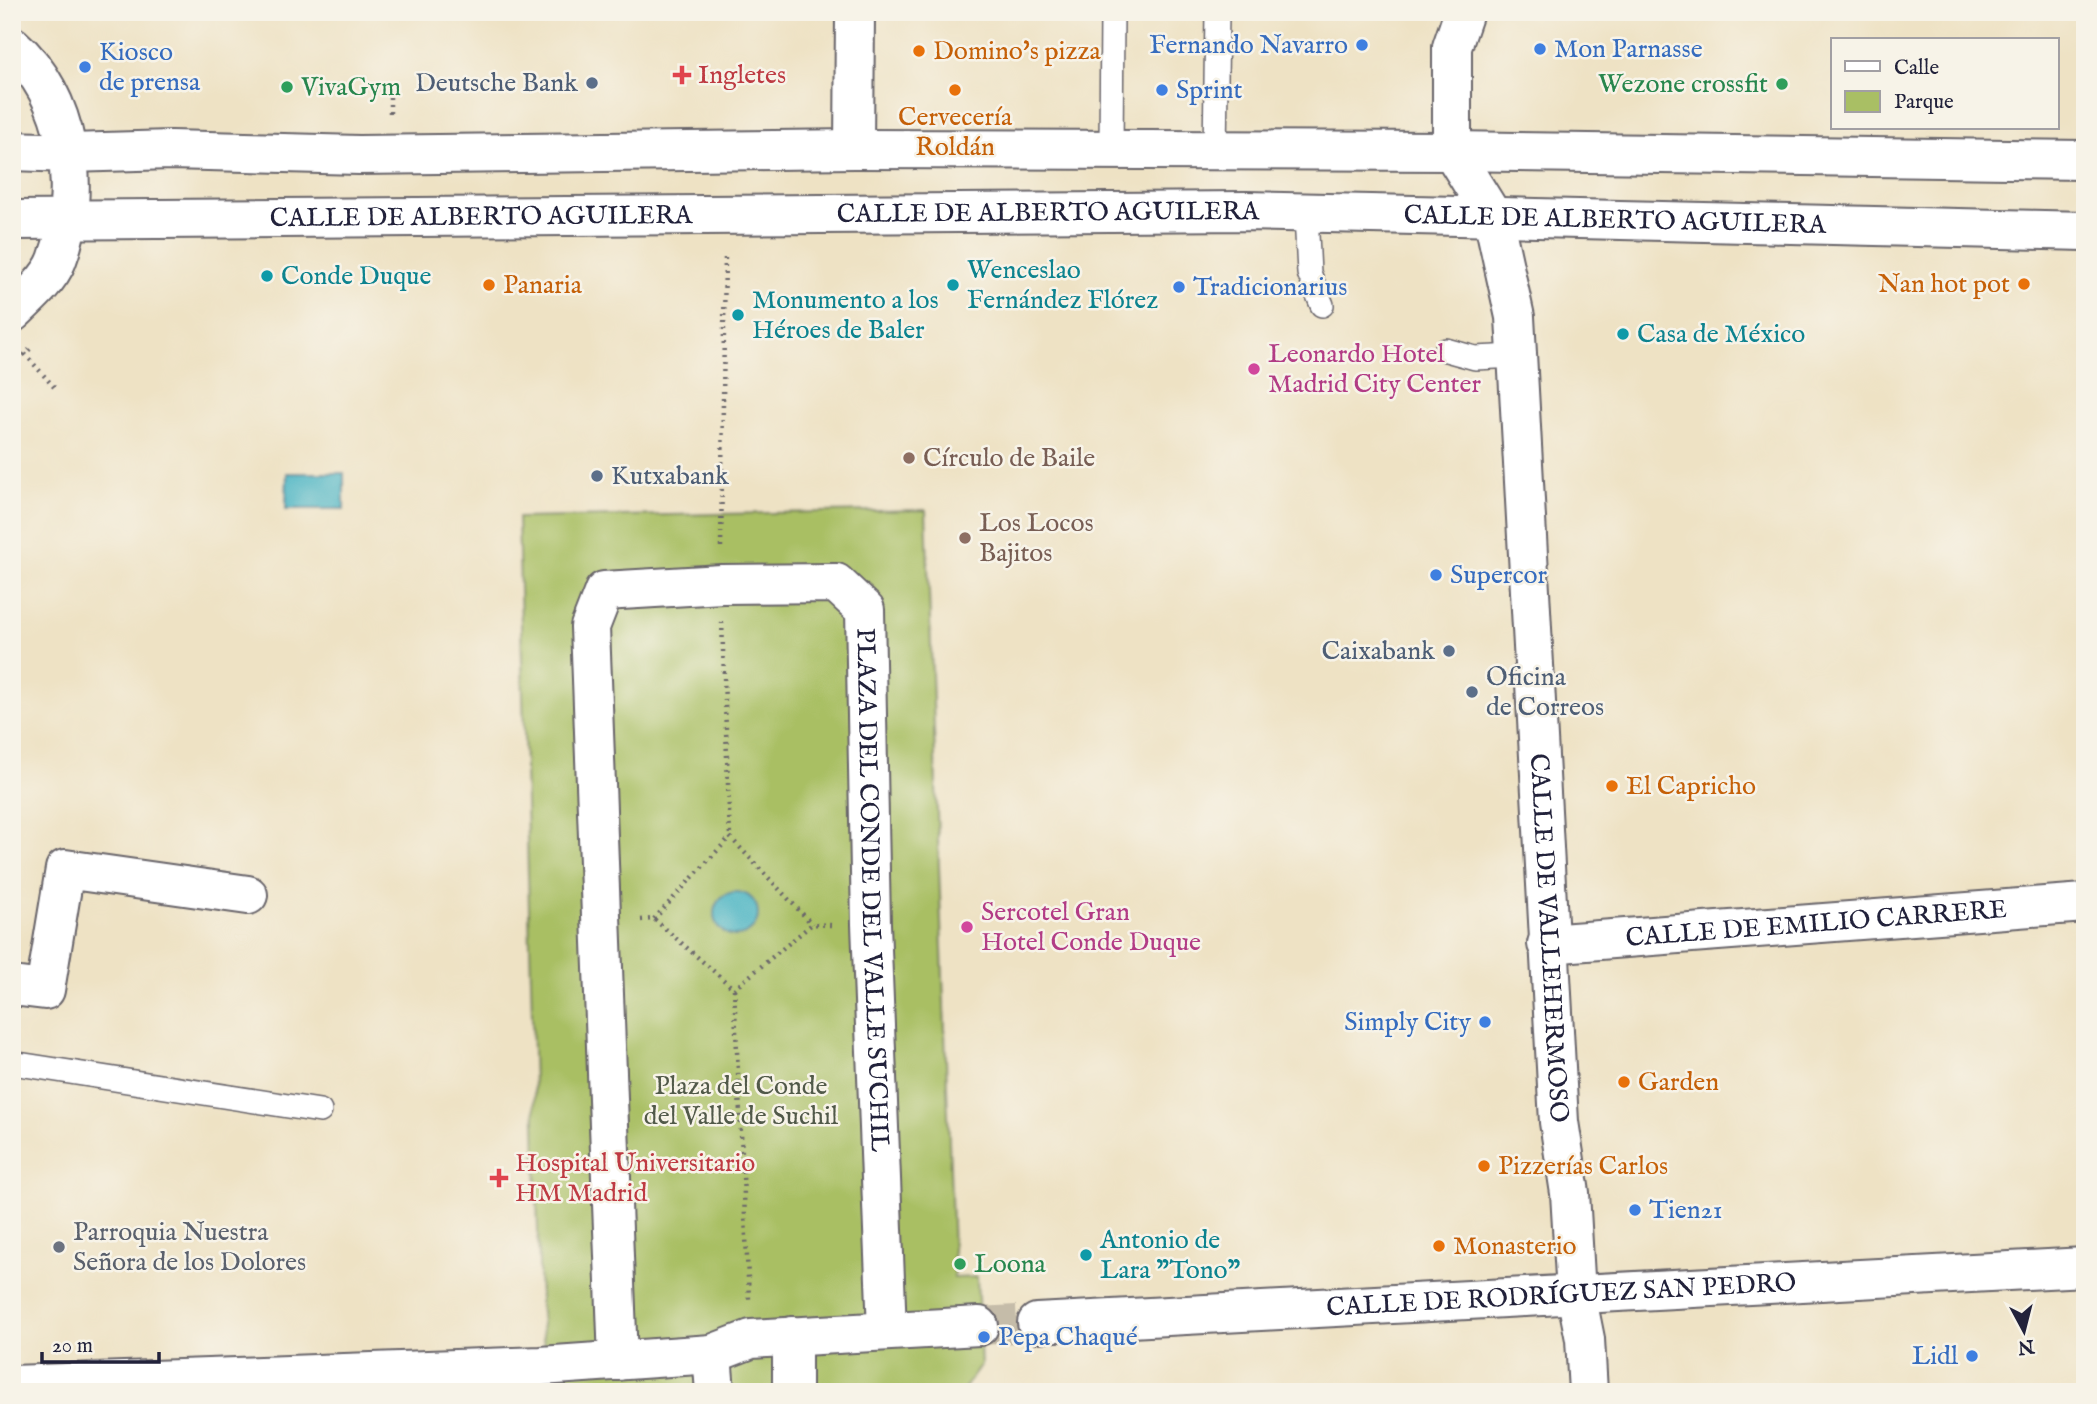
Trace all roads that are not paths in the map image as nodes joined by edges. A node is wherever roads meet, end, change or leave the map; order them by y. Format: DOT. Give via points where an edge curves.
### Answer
graph roads {
  1 [pos="855,12"];
  2 [pos="1112,12"];
  3 [pos="1217,12"];
  4 [pos="1464,12"];
  5 [pos="12,46"];
  6 [pos="854,149"];
  7 [pos="12,151"];
  8 [pos="1451,151"];
  9 [pos="1111,152"];
  10 [pos="1216,152"];
  11 [pos="70,153"];
  12 [pos="2085,160"];
  13 [pos="1306,215"];
  14 [pos="1493,216"];
  15 [pos="67,219"];
  16 [pos="12,220"];
  17 [pos="2085,231"];
  18 [pos="1322,305"];
  19 [pos="12,313"];
  20 [pos="1446,351"];
  21 [pos="1517,356"];
  22 [pos="248,895"];
  23 [pos="2085,903"];
  24 [pos="1547,944"];
  25 [pos="12,986"];
  26 [pos="12,1063"];
  27 [pos="320,1111"];
  28 [pos="2085,1266"];
  29 [pos="1576,1294"];
  30 [pos="1037,1322"];
  31 [pos="979,1326"];
  32 [pos="887,1331"];
  33 [pos="792,1336"];
  34 [pos="712,1354"];
  35 [pos="618,1361"];
  36 [pos="12,1385"];
  37 [pos="715,1392"];
  38 [pos="792,1392"];
  39 [pos="1588,1392"];
  1 -- 6 [label="street"];
  2 -- 9 [label="lane"];
  3 -- 10 [label="lane"];
  4 -- 8 [label="street" via="1452,47"];
  5 -- 11 [label="street" via="50,94"];
  6 -- 9 [label="street"];
  6 -- 11 [label="street"];
  7 -- 11 [label="street"];
  8 -- 10 [label="street"];
  8 -- 12 [label="street"];
  8 -- 14 [label="street, CALLE DE VALLEHERMOSO"];
  9 -- 10 [label="street"];
  11 -- 15 [label="street"];
  13 -- 14 [label="street, CALLE DE ALBERTO AGUILERA"];
  13 -- 15 [label="street, CALLE DE ALBERTO AGUILERA" via="1237,211"];
  13 -- 18 [label="lane" via="1309,273"];
  14 -- 17 [label="street, CALLE DE ALBERTO AGUILERA"];
  14 -- 21 [label="street, CALLE DE VALLEHERMOSO" via="1512,298"];
  15 -- 16 [label="street, CALLE DE ALBERTO AGUILERA"];
  15 -- 19 [label="street" via="57,262"];
  20 -- 21 [label="lane" via="1475,358"];
  21 -- 24 [label="street, CALLE DE VALLEHERMOSO"];
  22 -- 25 [label="street" via="65,869 45,990"];
  23 -- 24 [label="street, CALLE DE EMILIO CARRERE"];
  24 -- 29 [label="street, CALLE DE VALLEHERMOSO"];
  26 -- 27 [label="lane"];
  28 -- 29 [label="street, CALLE DE RODRÍGUEZ SAN PEDRO"];
  29 -- 30 [label="street, CALLE DE RODRÍGUEZ SAN PEDRO"];
  29 -- 39 [label="street, CALLE DE VALLEHERMOSO"];
  31 -- 32 [label="street"];
  32 -- 33 [label="street"];
  32 -- 35 [label="street, PLAZA DEL CONDE DEL VALLE SUCHIL" via="871,924 865,611 836,583 604,591 590,626"];
  33 -- 34 [label="street" via="751,1339"];
  33 -- 38 [label="street"];
  34 -- 35 [label="street"];
  34 -- 37 [label="street"];
  35 -- 36 [label="street"];
}
